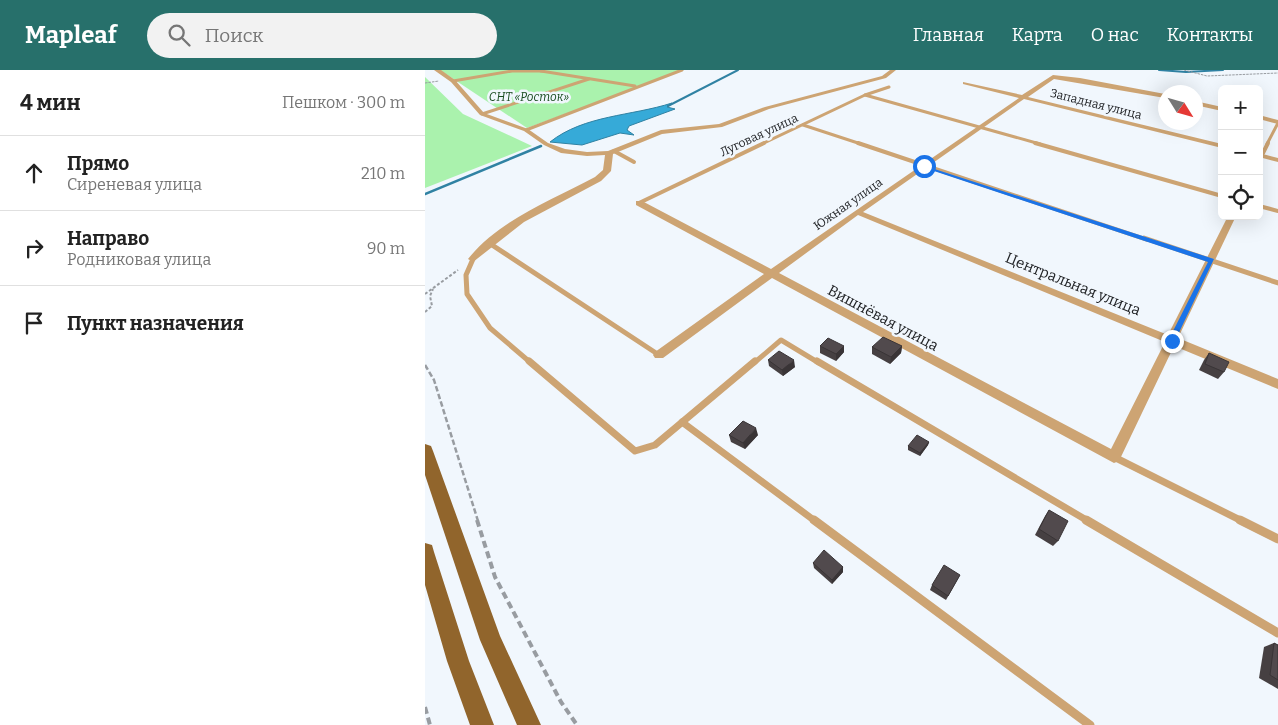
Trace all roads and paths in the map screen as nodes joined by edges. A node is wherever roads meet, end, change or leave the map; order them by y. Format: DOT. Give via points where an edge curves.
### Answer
graph roads {
  1 [pos="437,70"];
  2 [pos="549,70"];
  3 [pos="682,70"];
  4 [pos="893,70"];
  5 [pos="1185,70"];
  6 [pos="541,71"];
  7 [pos="1278,71"];
  8 [pos="589,79"];
  9 [pos="453,81"];
  10 [pos="965,83"];
  11 [pos="636,87"];
  12 [pos="889,87"];
  13 [pos="865,95"];
  14 [pos="1158,95"];
  15 [pos="1023,98"];
  16 [pos="1203,105"];
  17 [pos="1218,108"];
  18 [pos="481,114"];
  19 [pos="1263,118"];
  20 [pos="1278,122"];
  21 [pos="803,125"];
  22 [pos="981,127"];
  23 [pos="527,130"];
  24 [pos="1218,145"];
  25 [pos="612,152"];
  26 [pos="1263,152"];
  27 [pos="1263,156"];
  28 [pos="1278,160"];
  29 [pos="634,162"];
  30 [pos="924,166"];
  31 [pos="1218,195"];
  32 [pos="639,204"];
  33 [pos="1263,207"];
  34 [pos="1278,211"];
  35 [pos="857,212"];
  36 [pos="1230,220"];
  37 [pos="489,243"];
  38 [pos="473,259"];
  39 [pos="1211,261"];
  40 [pos="770,275"];
  41 [pos="1278,283"];
  42 [pos="435,287"];
  43 [pos="425,294"];
  44 [pos="425,312"];
  45 [pos="1172,341"];
  46 [pos="659,355"];
  47 [pos="425,365"];
  48 [pos="1278,384"];
  49 [pos="682,422"];
  50 [pos="425,450"];
  51 [pos="1114,457"];
  52 [pos="1278,539"];
  53 [pos="425,552"];
  54 [pos="1278,633"];
  55 [pos="425,707"];
  56 [pos="429,725"];
  57 [pos="482,725"];
  58 [pos="529,725"];
  59 [pos="577,725"];
  60 [pos="1090,725"];
  1 -- 9 [label="street"];
  2 -- 6 [label="lane"];
  3 -- 11 [label="lane"];
  4 -- 25 [label="street" via="884,77 767,108 720,126 661,132"];
  5 -- 7 [label="path" via="1199,76"];
  6 -- 8 [label="lane"];
  6 -- 9 [label="lane" via="512,71"];
  8 -- 11 [label="lane"];
  8 -- 18 [label="lane"];
  9 -- 18 [label="street"];
  10 -- 15 [label="street, Западная улица"];
  11 -- 23 [label="lane"];
  12 -- 13 [label="lane, Луговая улица"];
  13 -- 21 [label="lane, Луговая улица"];
  13 -- 22 [label="lane"];
  14 -- 15 [label="street, Южная улица" via="1053,77"];
  15 -- 22 [label="street, Южная улица"];
  15 -- 24 [label="street, Западная улица"];
  16 -- 17 [label="street"];
  18 -- 23 [label="street"];
  19 -- 20 [label="street"];
  20 -- 26 [label="lane"];
  21 -- 30 [label="lane"];
  21 -- 32 [label="lane, Луговая улица"];
  22 -- 30 [label="street, Южная улица"];
  22 -- 31 [label="lane"];
  23 -- 25 [label="street" via="546,144 563,151 587,154"];
  25 -- 29 [label="lane"];
  25 -- 37 [label="street" via="607,171 598,179 521,220"];
  27 -- 28 [label="street"];
  30 -- 35 [label="street, Южная улица"];
  30 -- 39 [label="lane"];
  32 -- 40 [label="street, Вишнёвая улица"];
  33 -- 34 [label="lane"];
  35 -- 40 [label="street, Южная улица"];
  35 -- 45 [label="street, Центральная улица"];
  36 -- 39 [label="street"];
  37 -- 38 [label="street"];
  37 -- 46 [label="lane"];
  38 -- 42 [label="path"];
  38 -- 49 [label="lane" via="466,275 467,294 490,328 635,451 655,445"];
  39 -- 41 [label="lane"];
  39 -- 45 [label="street"];
  40 -- 46 [label="street, Южная улица"];
  40 -- 51 [label="street, Вишнёвая улица"];
  42 -- 43 [label="path"];
  42 -- 44 [label="path" via="430,294 431,309"];
  45 -- 48 [label="street, Центральная улица"];
  45 -- 51 [label="street"];
  47 -- 59 [label="path" via="434,380 495,577 561,702"];
  49 -- 54 [label="lane" via="781,340"];
  49 -- 60 [label="lane"];
  50 -- 58 [label="main road" via="491,640"];
  51 -- 52 [label="lane"];
  53 -- 57 [label="main road" via="458,661"];
  55 -- 56 [label="path"];
}
